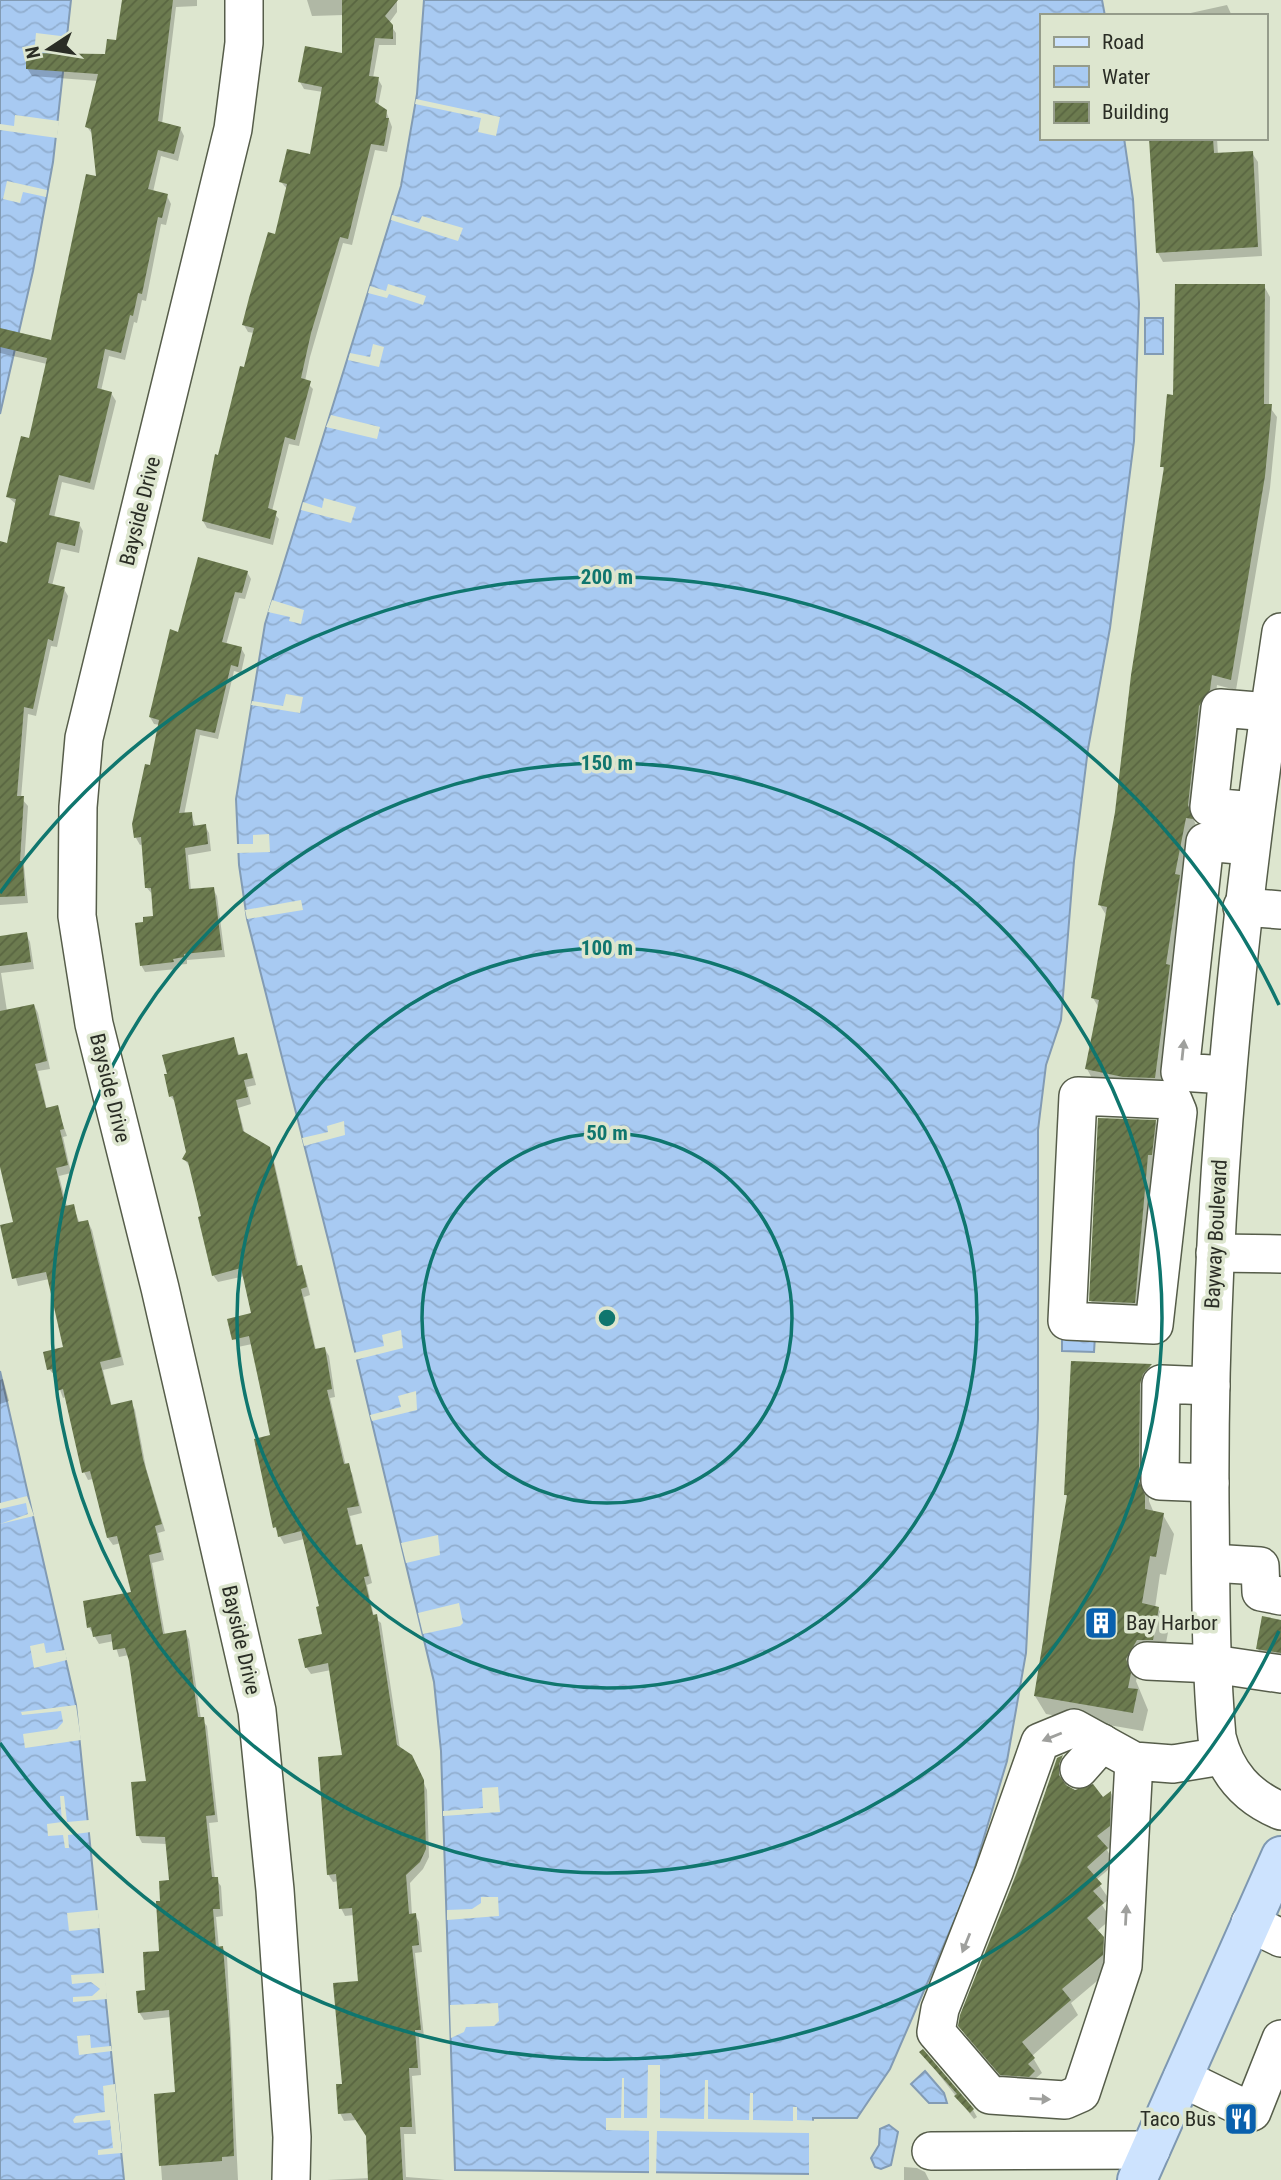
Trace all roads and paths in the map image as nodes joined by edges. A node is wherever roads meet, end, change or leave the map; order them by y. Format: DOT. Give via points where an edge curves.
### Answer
graph roads {
  1 [pos="244,0"];
  2 [pos="1281,632"];
  3 [pos="1269,712"];
  4 [pos="1271,767"];
  5 [pos="1253,829"];
  6 [pos="1242,907"];
  7 [pos="1281,910"];
  8 [pos="1226,1075"];
  9 [pos="1178,1112"];
  10 [pos="1224,1113"];
  11 [pos="1216,1253"];
  12 [pos="1281,1254"];
  13 [pos="1211,1386"];
  14 [pos="1210,1483"];
  15 [pos="1211,1563"];
  16 [pos="1281,1596"];
  17 [pos="1147,1661"];
  18 [pos="1213,1664"];
  19 [pos="1281,1674"];
  20 [pos="1222,1756"];
  21 [pos="1134,1761"];
  22 [pos="1281,1811"];
  23 [pos="1281,1856"];
  24 [pos="1265,1931"];
  25 [pos="1281,2039"];
  26 [pos="1182,2078"];
  27 [pos="931,2151"];
  28 [pos="1043,2165"];
  29 [pos="1144,2165"];
  30 [pos="291,2180"];
  1 -- 30 [label="street, Bayside Drive" via="233,128 85,738 78,807 77,915 94,1024 257,1711 277,1916"];
  2 -- 3 [label="street, Bayway Boulevard"];
  3 -- 4 [label="street, Bayway Boulevard"];
  3 -- 5 [label="street" via="1220,708 1209,807"];
  4 -- 5 [label="street, Bayway Boulevard"];
  5 -- 6 [label="street, Bayway Boulevard"];
  8 -- 5 [label="street, one-way" via="1180,1072 1205,842"];
  6 -- 7 [label="street"];
  6 -- 8 [label="street, Bayway Boulevard"];
  8 -- 10 [label="street, Bayway Boulevard"];
  9 -- 9 [label="street" via="1173,1100 1078,1096 1067,1321 1154,1325"];
  9 -- 10 [label="street"];
  10 -- 11 [label="street, Bayway Boulevard"];
  11 -- 12 [label="street"];
  11 -- 13 [label="street, Bayway Boulevard"];
  13 -- 14 [label="street, Bayway Boulevard"];
  13 -- 14 [label="street" via="1161,1384 1160,1480"];
  14 -- 15 [label="street, Bayway Boulevard"];
  15 -- 16 [label="street" via="1260,1566 1261,1592"];
  15 -- 18 [label="street, Bayway Boulevard"];
  17 -- 18 [label="street"];
  18 -- 19 [label="street"];
  18 -- 20 [label="street, Bayway Boulevard"];
  20 -- 21 [label="street" via="1173,1764"];
  20 -- 22 [label="street, Bayway Boulevard" via="1242,1786"];
  21 -- 21 [label="street, one-way" via="1090,1756 1074,1728 1040,1742 940,2008 936,2032 969,2062 990,2095 1065,2100 1081,2093 1123,1966"];
  23 -- 24 [label="main road"];
  24 -- 26 [label="main road"];
  25 -- 26 [label="street" via="1252,2112"];
  26 -- 29 [label="main road"];
  27 -- 28 [label="street"];
  28 -- 29 [label="street"];
}
